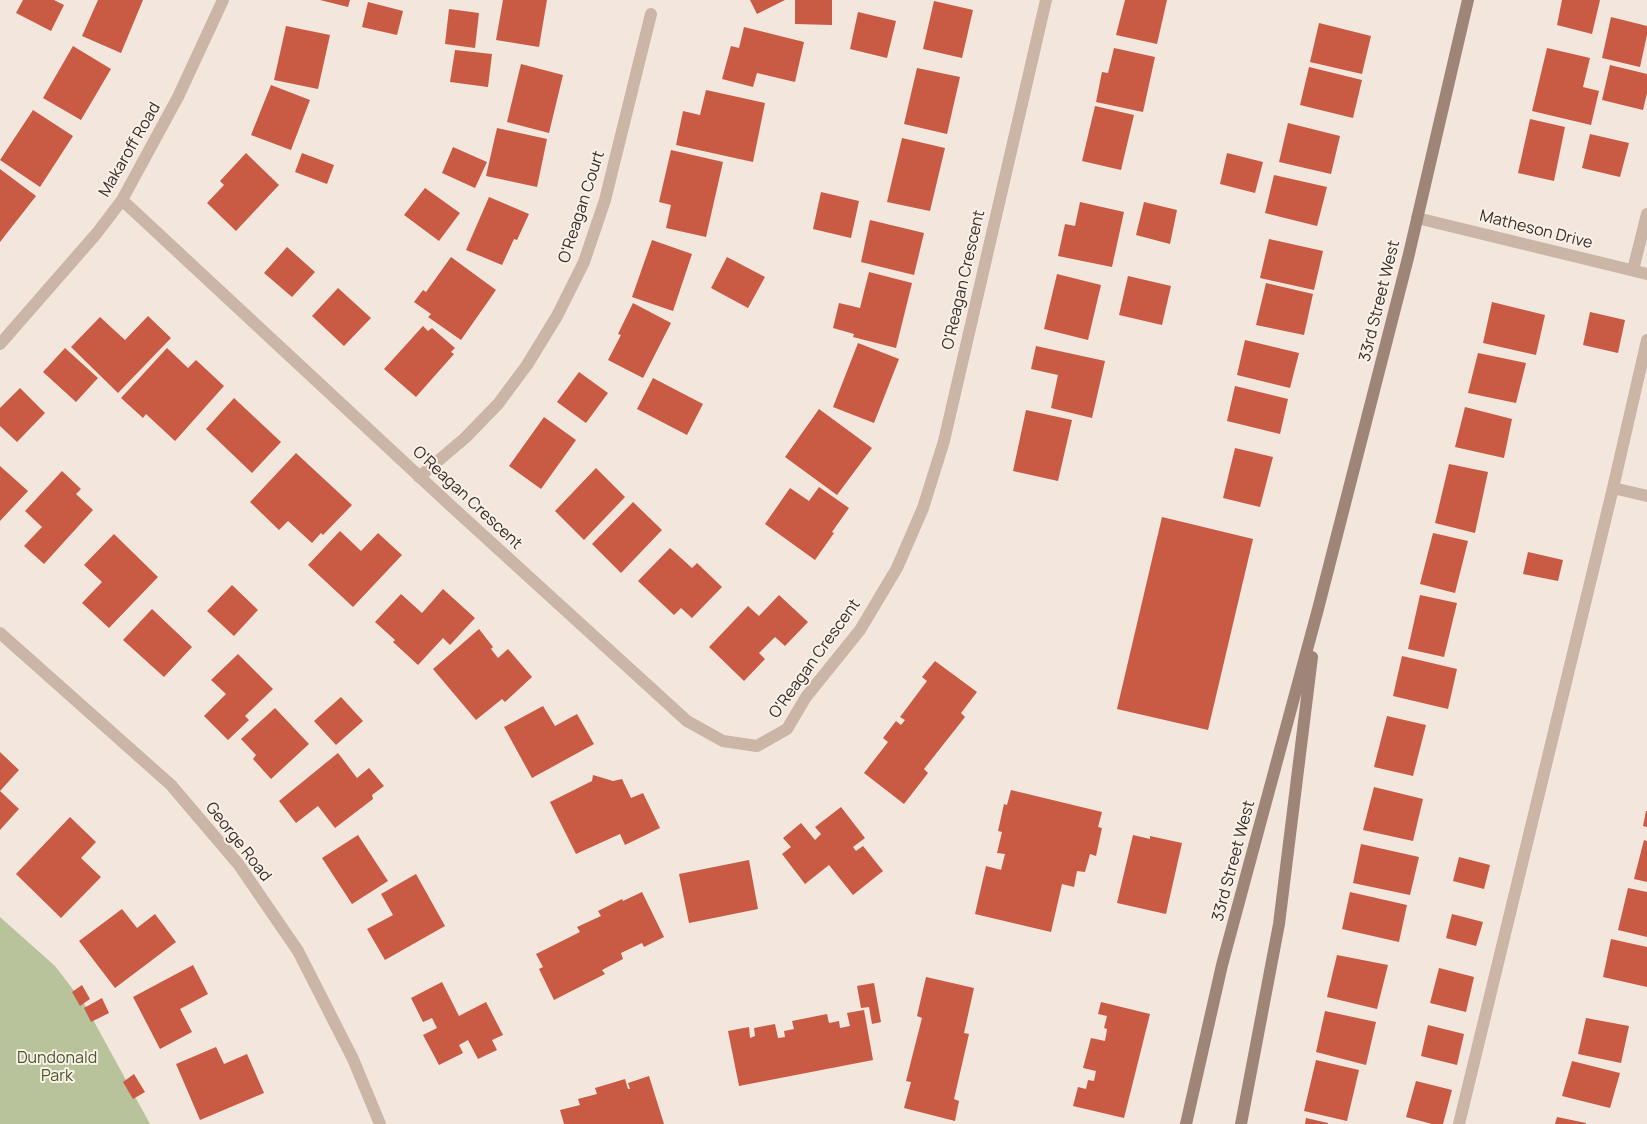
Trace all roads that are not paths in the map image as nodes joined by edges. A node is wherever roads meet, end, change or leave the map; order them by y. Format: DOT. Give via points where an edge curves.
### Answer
graph roads {
  1 [pos="223,0"];
  2 [pos="1046,0"];
  3 [pos="1468,0"];
  4 [pos="651,14"];
  5 [pos="122,200"];
  6 [pos="1647,214"];
  7 [pos="1418,218"];
  8 [pos="1633,270"];
  9 [pos="1647,274"];
  10 [pos="1647,340"];
  11 [pos="0,344"];
  12 [pos="420,477"];
  13 [pos="1613,488"];
  14 [pos="1647,496"];
  15 [pos="1318,609"];
  16 [pos="0,633"];
  17 [pos="380,1124"];
  18 [pos="1186,1124"];
  19 [pos="1241,1124"];
  20 [pos="1458,1124"];
  1 -- 5 [label="street, Makaroff Road" via="178,97"];
  2 -- 12 [label="street, O'Reagan Crescent" via="944,441 923,508 897,568 860,630 806,697 787,729 758,746 723,741 687,721"];
  3 -- 7 [label="main road, 33rd Street West"];
  4 -- 12 [label="street, O'Reagan Court" via="605,200 584,262 557,316 498,404"];
  5 -- 11 [label="street, Makaroff Road"];
  5 -- 12 [label="street, O'Reagan Crescent"];
  6 -- 8 [label="street"];
  7 -- 8 [label="street, Matheson Drive"];
  7 -- 15 [label="main road, 33rd Street West"];
  8 -- 9 [label="street, Matheson Drive"];
  10 -- 13 [label="street"];
  13 -- 14 [label="street"];
  13 -- 20 [label="street"];
  15 -- 18 [label="main road, 33rd Street West" via="1222,965"];
  15 -- 19 [label="main road, 33rd Street West" via="1279,924"];
  16 -- 17 [label="street, George Road" via="170,785 239,865 298,951 353,1059"];
}
